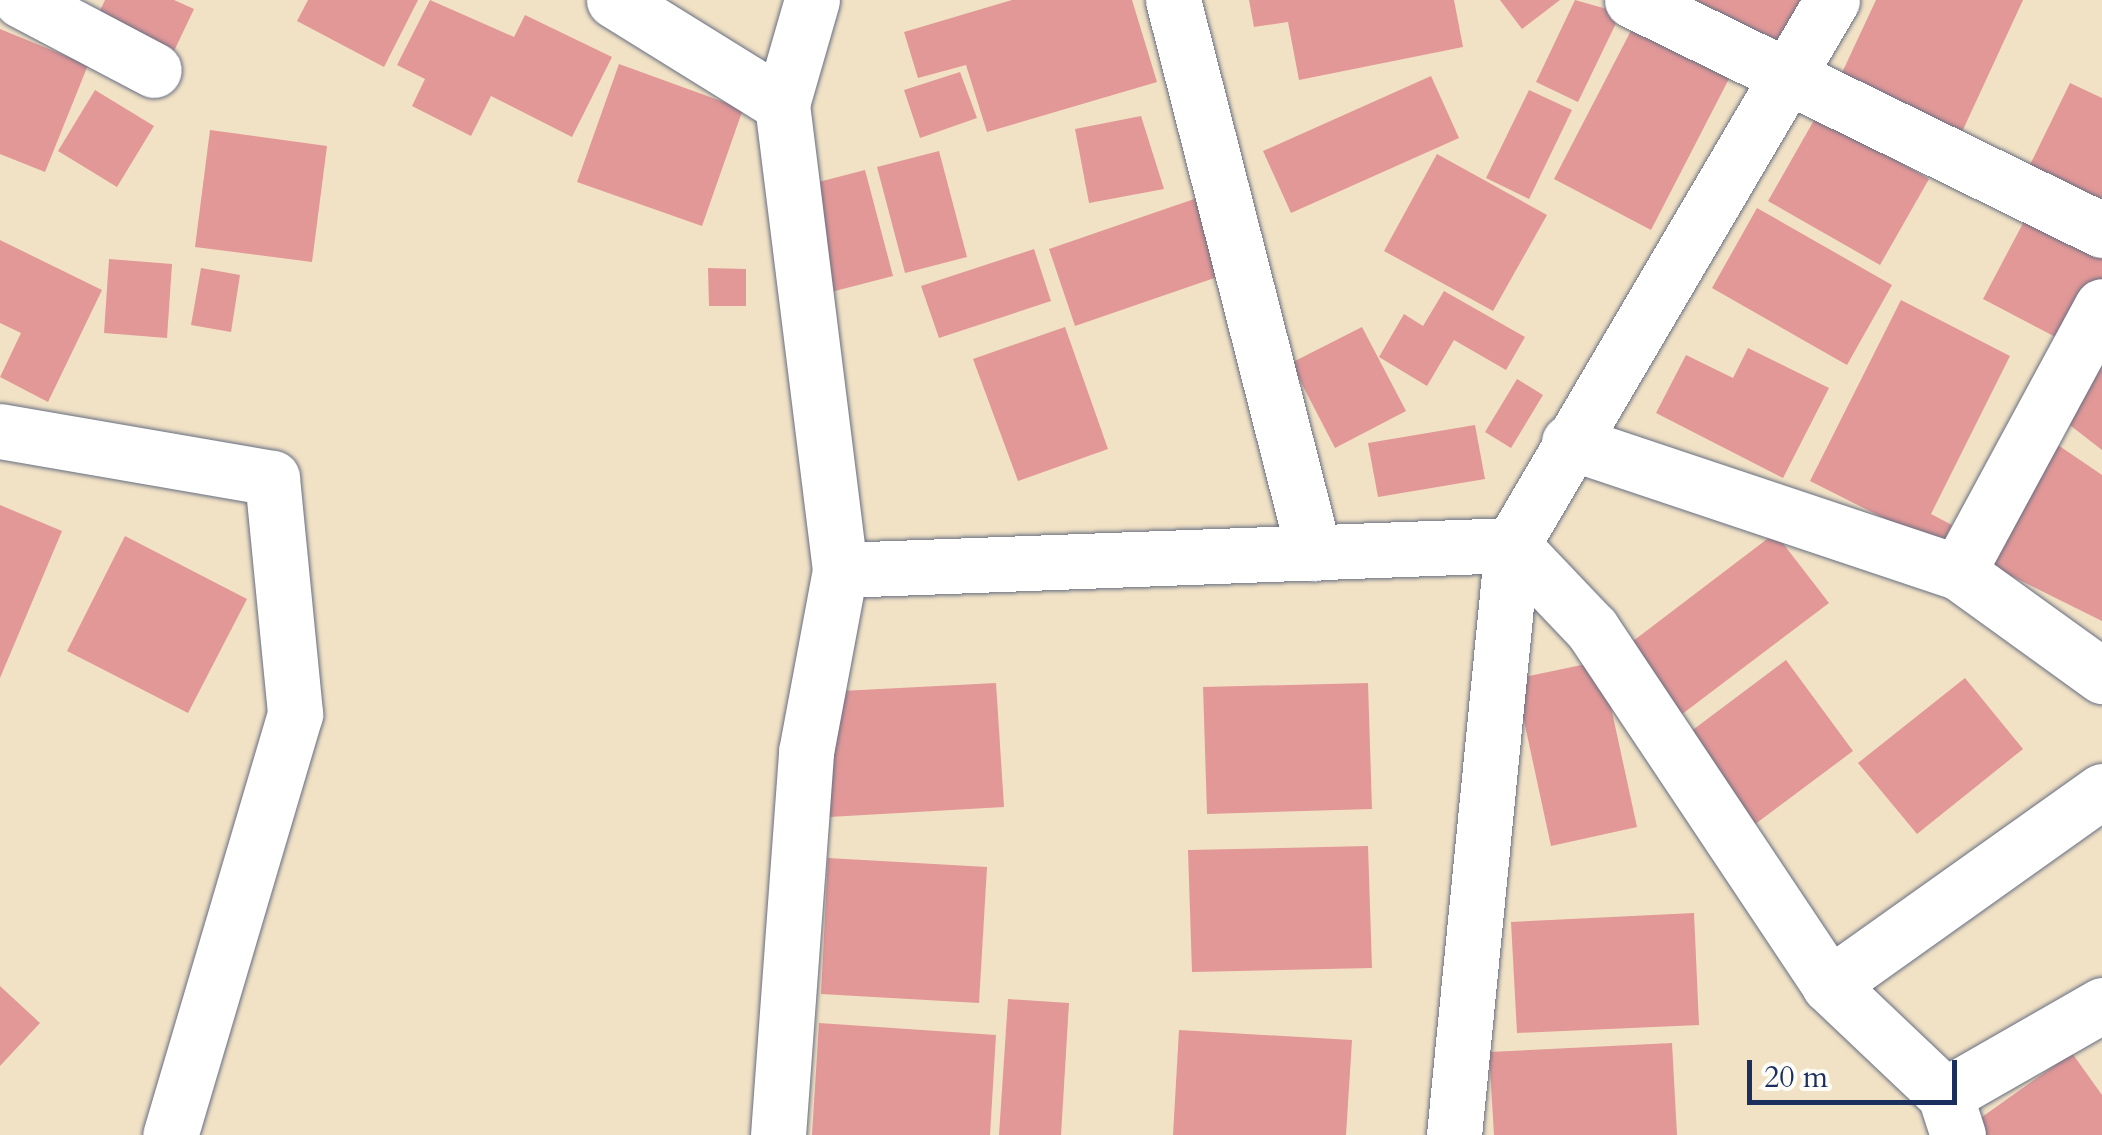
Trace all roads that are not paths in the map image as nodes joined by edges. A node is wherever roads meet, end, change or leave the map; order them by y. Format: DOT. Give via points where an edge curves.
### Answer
graph roads {
  1 [pos="21,0"];
  2 [pos="614,0"];
  3 [pos="812,0"];
  4 [pos="1174,0"];
  5 [pos="1632,0"];
  6 [pos="1832,0"];
  7 [pos="154,70"];
  8 [pos="1785,79"];
  9 [pos="782,104"];
  10 [pos="2102,230"];
  11 [pos="2102,306"];
  12 [pos="0,431"];
  13 [pos="1569,442"];
  14 [pos="1512,546"];
  15 [pos="1314,553"];
  16 [pos="840,570"];
  17 [pos="1958,572"];
  18 [pos="2102,676"];
  19 [pos="2102,791"];
  20 [pos="1830,986"];
  21 [pos="2102,1005"];
  22 [pos="1951,1115"];
  23 [pos="170,1135"];
  24 [pos="778,1135"];
  25 [pos="1454,1135"];
  1 -- 7 [label="street"];
  2 -- 9 [label="street"];
  3 -- 9 [label="street"];
  4 -- 15 [label="street"];
  5 -- 8 [label="street"];
  6 -- 8 [label="street"];
  8 -- 10 [label="street"];
  8 -- 13 [label="street"];
  9 -- 16 [label="street"];
  11 -- 17 [label="street"];
  12 -- 23 [label="street" via="272,478 295,714"];
  13 -- 14 [label="street"];
  13 -- 17 [label="street"];
  14 -- 15 [label="street"];
  14 -- 20 [label="street" via="1592,628"];
  14 -- 25 [label="street"];
  15 -- 16 [label="street"];
  16 -- 24 [label="street" via="806,752"];
  17 -- 18 [label="street"];
  19 -- 20 [label="street"];
  20 -- 22 [label="street"];
  21 -- 22 [label="street"];
}
